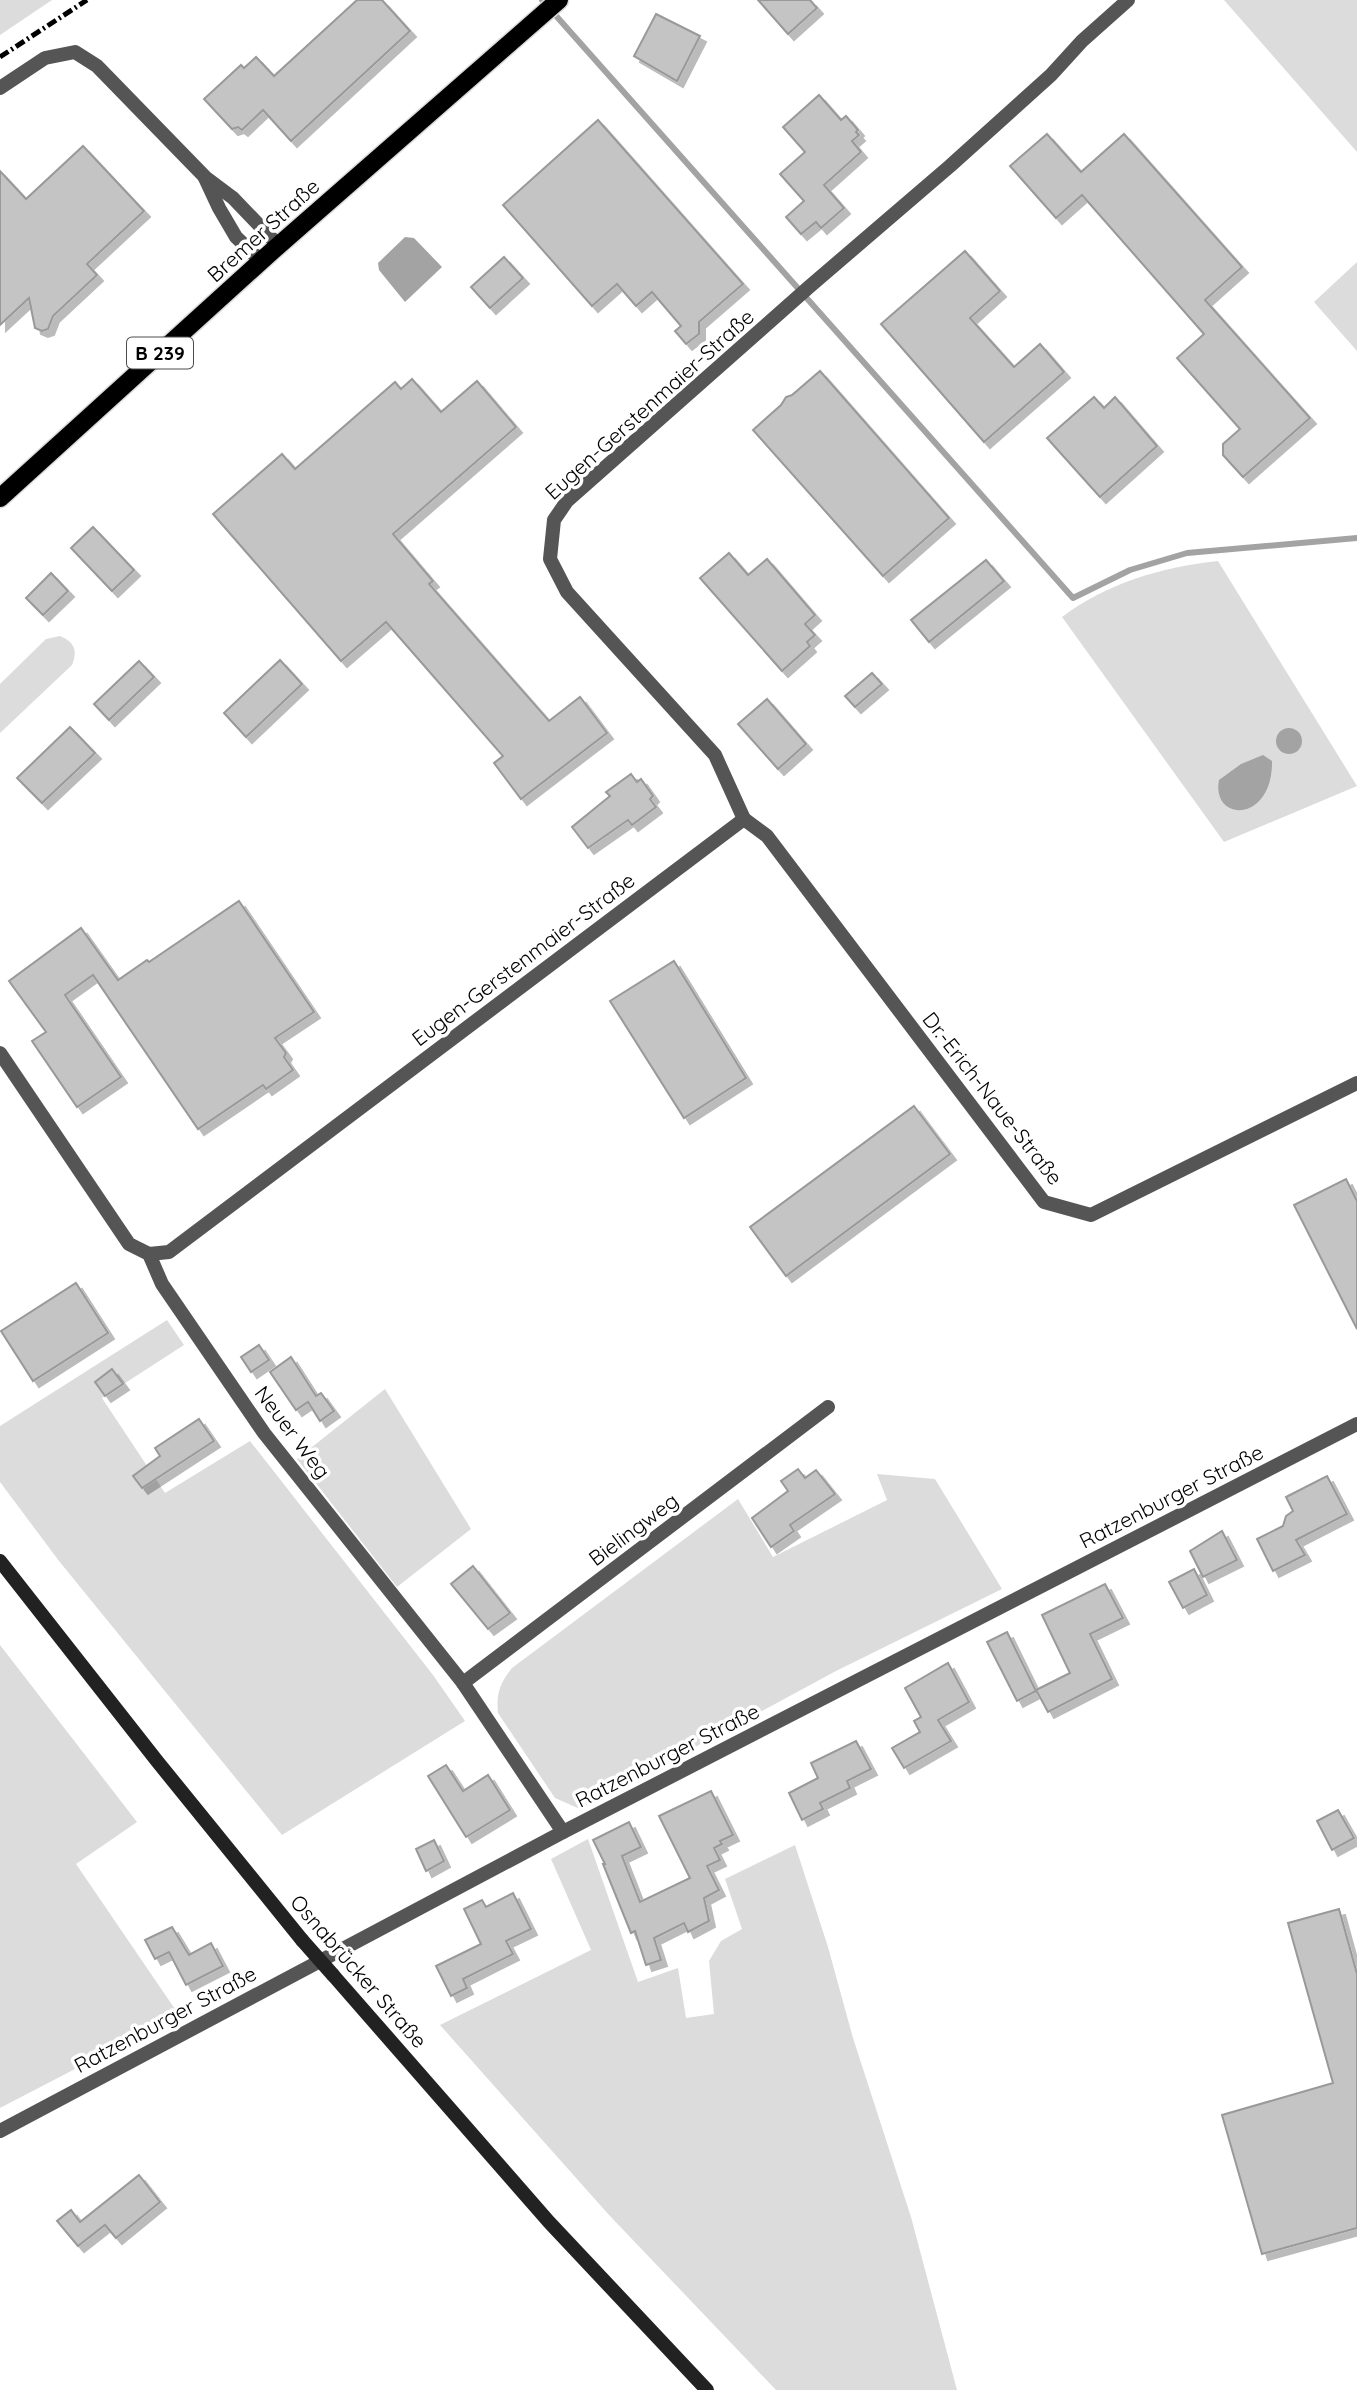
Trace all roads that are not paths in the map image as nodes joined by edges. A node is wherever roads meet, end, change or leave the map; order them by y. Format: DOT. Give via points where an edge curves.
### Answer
graph roads {
  1 [pos="1128,0"];
  2 [pos="558,1"];
  3 [pos="0,88"];
  4 [pos="205,177"];
  5 [pos="279,246"];
  6 [pos="261,261"];
  7 [pos="0,498"];
  8 [pos="744,819"];
  9 [pos="0,1053"];
  10 [pos="1357,1083"];
  11 [pos="149,1254"];
  12 [pos="828,1407"];
  13 [pos="1357,1424"];
  14 [pos="0,1561"];
  15 [pos="463,1683"];
  16 [pos="562,1832"];
  17 [pos="0,2131"];
  18 [pos="707,2390"];
  1 -- 8 [label="street, Eugen-Gerstenmaier-Straße" via="950,166 567,501 554,520 550,559 567,592 715,755"];
  2 -- 5 [label="main road, Bremer Straße / B 239"];
  3 -- 4 [label="street" via="45,58 75,52 97,66"];
  4 -- 5 [label="street" via="233,198"];
  4 -- 6 [label="street" via="236,237"];
  5 -- 6 [label="main road, Bremer Straße / B 239"];
  6 -- 7 [label="main road, Bremer Straße / B 239"];
  8 -- 10 [label="street, Dr.-Erich-Naue-Straße" via="767,836 1044,1202 1091,1215"];
  8 -- 11 [label="street, Eugen-Gerstenmaier-Straße" via="169,1252"];
  9 -- 11 [label="street, Neuer Weg" via="129,1244"];
  11 -- 15 [label="street, Neuer Weg" via="162,1284 264,1433"];
  12 -- 15 [label="street, Bielingweg"];
  13 -- 16 [label="street, Ratzenburger Straße"];
  14 -- 18 [label="main road, Osnabrücker Straße, bridge" via="302,1940 549,2222"];
  15 -- 16 [label="street, Neuer Weg"];
  16 -- 17 [label="street, Ratzenburger Straße"];
}
